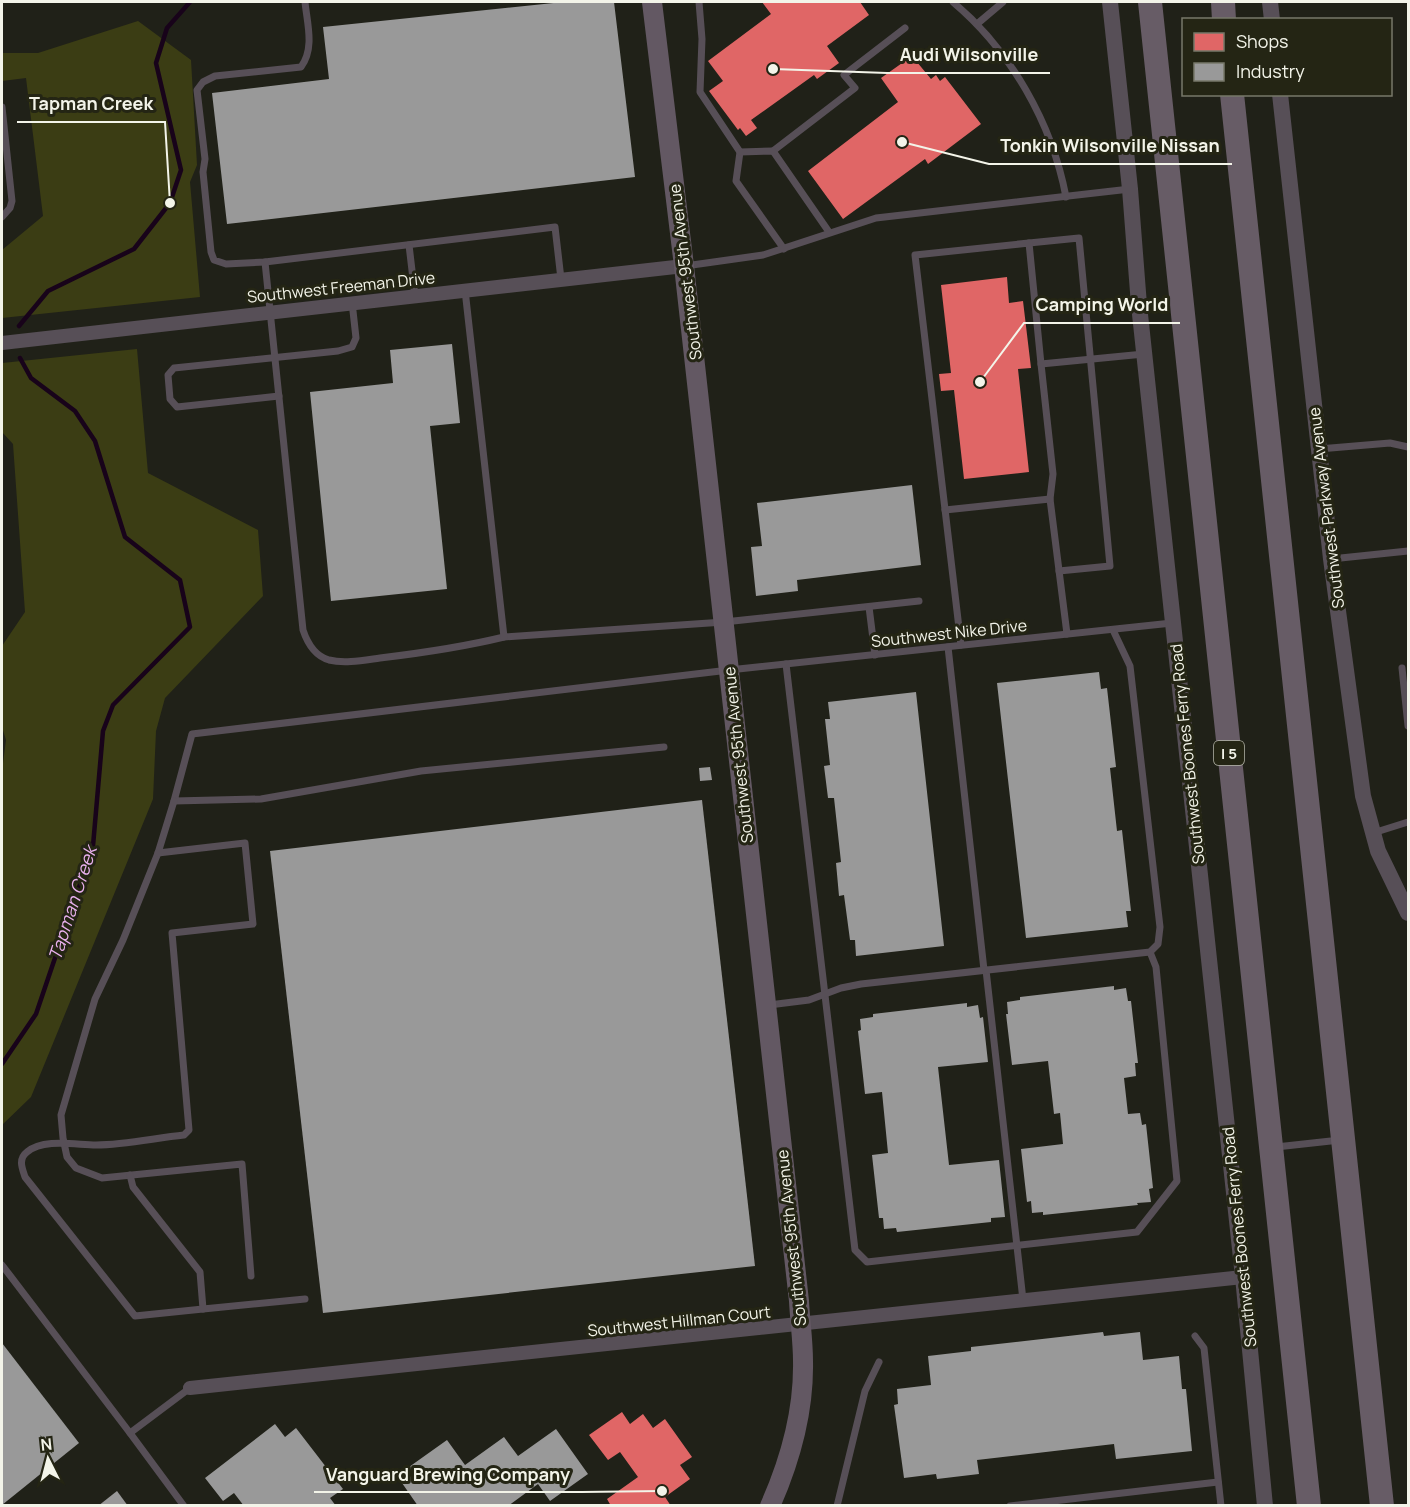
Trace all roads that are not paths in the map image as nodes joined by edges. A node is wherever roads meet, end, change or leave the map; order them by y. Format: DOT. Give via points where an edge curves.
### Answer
graph roads {
  1 [pos="305,2"];
  2 [pos="652,2"];
  3 [pos="699,2"];
  4 [pos="953,2"];
  5 [pos="1003,2"];
  6 [pos="1110,2"];
  7 [pos="1150,2"];
  8 [pos="1222,2"];
  9 [pos="1270,2"];
  10 [pos="1224,18"];
  11 [pos="1272,18"];
  12 [pos="977,24"];
  13 [pos="905,28"];
  14 [pos="1232,96"];
  15 [pos="1280,96"];
  16 [pos="2,107"];
  17 [pos="773,151"];
  18 [pos="740,152"];
  19 [pos="1130,189"];
  20 [pos="1066,196"];
  21 [pos="2,217"];
  22 [pos="829,232"];
  23 [pos="1029,243"];
  24 [pos="409,245"];
  25 [pos="784,249"];
  26 [pos="265,262"];
  27 [pos="684,266"];
  28 [pos="561,279"];
  29 [pos="465,290"];
  30 [pos="415,296"];
  31 [pos="352,303"];
  32 [pos="270,312"];
  33 [pos="2,343"];
  34 [pos="1144,354"];
  35 [pos="275,357"];
  36 [pos="1090,359"];
  37 [pos="1041,364"];
  38 [pos="279,396"];
  39 [pos="1408,447"];
  40 [pos="1318,449"];
  41 [pos="1050,500"];
  42 [pos="945,510"];
  43 [pos="1408,551"];
  44 [pos="1331,559"];
  45 [pos="1059,571"];
  46 [pos="919,601"];
  47 [pos="869,607"];
  48 [pos="724,622"];
  49 [pos="1172,623"];
  50 [pos="1113,630"];
  51 [pos="1067,634"];
  52 [pos="504,637"];
  53 [pos="961,645"];
  54 [pos="948,647"];
  55 [pos="875,655"];
  56 [pos="786,664"];
  57 [pos="1402,668"];
  58 [pos="729,670"];
  59 [pos="1408,726"];
  60 [pos="664,747"];
  61 [pos="174,801"];
  62 [pos="1408,822"];
  63 [pos="1372,833"];
  64 [pos="158,853"];
  65 [pos="1408,913"];
  66 [pos="1150,952"];
  67 [pos="985,970"];
  68 [pos="823,994"];
  69 [pos="766,1005"];
  70 [pos="1343,1140"];
  71 [pos="64,1142"];
  72 [pos="1271,1147"];
  73 [pos="130,1175"];
  74 [pos="1016,1245"];
  75 [pos="2,1265"];
  76 [pos="252,1276"];
  77 [pos="1243,1277"];
  78 [pos="305,1299"];
  79 [pos="1023,1300"];
  80 [pos="203,1309"];
  81 [pos="801,1325"];
  82 [pos="1194,1336"];
  83 [pos="879,1362"];
  84 [pos="190,1388"];
  85 [pos="130,1433"];
  86 [pos="1218,1482"];
  87 [pos="774,1502"];
  88 [pos="184,1506"];
  89 [pos="837,1506"];
  90 [pos="1010,1506"];
  91 [pos="1221,1506"];
  92 [pos="1265,1506"];
  93 [pos="1309,1506"];
  94 [pos="1382,1506"];
  1 -- 26 [label="lane" via="309,43 308,57 301,67 215,76 197,90 214,260 226,264"];
  2 -- 27 [label="main road, Southwest 95th Avenue"];
  3 -- 18 [label="lane" via="700,92"];
  4 -- 12 [label="lane"];
  5 -- 12 [label="lane"];
  6 -- 19 [label="street, Southwest Boones Ferry Road"];
  7 -- 72 [label="highway, I 5"];
  8 -- 10 [label="highway"];
  9 -- 11 [label="street"];
  12 -- 20 [label="lane" via="1040,113 1062,172"];
  13 -- 17 [label="lane" via="844,75 855,88"];
  14 -- 70 [label="highway"];
  15 -- 40 [label="street, Southwest Parkway Avenue"];
  16 -- 21 [label="lane" via="12,201"];
  17 -- 18 [label="lane"];
  17 -- 22 [label="lane"];
  18 -- 25 [label="lane" via="736,181"];
  19 -- 20 [label="lane"];
  19 -- 34 [label="street, Southwest Boones Ferry Road"];
  20 -- 22 [label="lane" via="876,218"];
  22 -- 25 [label="lane"];
  23 -- 36 [label="lane" via="1079,238"];
  23 -- 37 [label="lane"];
  23 -- 42 [label="lane" via="915,255"];
  24 -- 26 [label="lane"];
  24 -- 28 [label="lane" via="555,227"];
  24 -- 30 [label="lane"];
  25 -- 27 [label="lane"];
  26 -- 32 [label="lane"];
  27 -- 28 [label="street, Southwest Freeman Drive"];
  27 -- 48 [label="main road, Southwest 95th Avenue"];
  28 -- 29 [label="street, Southwest Freeman Drive"];
  29 -- 30 [label="street, Southwest Freeman Drive"];
  29 -- 52 [label="lane"];
  30 -- 31 [label="street, Southwest Freeman Drive"];
  31 -- 32 [label="street, Southwest Freeman Drive"];
  31 -- 35 [label="lane" via="356,338 352,347"];
  32 -- 33 [label="street, Southwest Freeman Drive"];
  32 -- 35 [label="lane"];
  34 -- 36 [label="lane"];
  34 -- 49 [label="street, Southwest Boones Ferry Road"];
  35 -- 38 [label="lane"];
  35 -- 38 [label="lane" via="174,368 168,375 170,399 177,407"];
  36 -- 37 [label="lane"];
  36 -- 45 [label="lane" via="1110,566"];
  37 -- 41 [label="lane" via="1053,474"];
  38 -- 52 [label="lane" via="303,630 309,645 328,660 354,661"];
  39 -- 40 [label="lane" via="1390,443"];
  40 -- 44 [label="street, Southwest Parkway Avenue"];
  41 -- 42 [label="lane"];
  41 -- 45 [label="lane"];
  42 -- 53 [label="lane"];
  43 -- 44 [label="lane"];
  44 -- 63 [label="street, Southwest Parkway Avenue" via="1360,777"];
  45 -- 51 [label="lane"];
  46 -- 47 [label="lane"];
  47 -- 48 [label="lane"];
  47 -- 55 [label="lane"];
  48 -- 52 [label="lane"];
  48 -- 58 [label="main road, Southwest 95th Avenue"];
  49 -- 50 [label="lane, Southwest Nike Drive"];
  49 -- 77 [label="street, Southwest Boones Ferry Road"];
  50 -- 51 [label="lane, Southwest Nike Drive"];
  50 -- 66 [label="lane" via="1130,666 1155,880 1160,927 1158,944"];
  51 -- 53 [label="lane, Southwest Nike Drive"];
  53 -- 54 [label="lane, Southwest Nike Drive"];
  54 -- 55 [label="lane, Southwest Nike Drive"];
  54 -- 67 [label="lane"];
  55 -- 56 [label="lane, Southwest Nike Drive"];
  56 -- 58 [label="lane, Southwest Nike Drive"];
  56 -- 68 [label="lane"];
  57 -- 59 [label="lane"];
  58 -- 61 [label="lane, Southwest Nike Drive" via="192,734"];
  58 -- 69 [label="main road, Southwest 95th Avenue"];
  60 -- 61 [label="lane" via="421,771 261,799"];
  61 -- 64 [label="lane"];
  62 -- 63 [label="lane"];
  63 -- 65 [label="street, Southwest Parkway Avenue"];
  64 -- 71 [label="lane" via="95,999 61,1115"];
  64 -- 71 [label="lane" via="245,843 253,924 172,933 189,1130 184,1135 96,1145"];
  66 -- 67 [label="lane"];
  66 -- 74 [label="lane" via="1155,967 1177,1181 1137,1232"];
  67 -- 68 [label="lane" via="861,984"];
  67 -- 74 [label="lane"];
  68 -- 69 [label="lane" via="809,1000"];
  68 -- 74 [label="lane" via="855,1250 867,1262"];
  69 -- 81 [label="main road, Southwest 95th Avenue"];
  70 -- 72 [label="lane"];
  70 -- 94 [label="highway"];
  71 -- 73 [label="lane" via="67,1157 76,1168 102,1178"];
  71 -- 80 [label="lane" via="27,1152 21,1167 25,1177 135,1316"];
  72 -- 93 [label="highway, I 5"];
  73 -- 76 [label="lane" via="242,1164"];
  73 -- 80 [label="lane" via="133,1187 200,1272"];
  74 -- 79 [label="lane"];
  75 -- 85 [label="lane"];
  77 -- 79 [label="street, Southwest Hillman Court"];
  77 -- 92 [label="street, Southwest Boones Ferry Road"];
  78 -- 80 [label="lane"];
  79 -- 81 [label="street, Southwest Hillman Court"];
  81 -- 84 [label="street, Southwest Hillman Court"];
  81 -- 87 [label="main road, Southwest 95th Avenue" via="799,1412"];
  82 -- 86 [label="lane" via="1204,1348"];
  83 -- 89 [label="lane" via="865,1391"];
  84 -- 85 [label="lane"];
  85 -- 88 [label="lane"];
  86 -- 90 [label="lane"];
  86 -- 91 [label="lane"];
}
